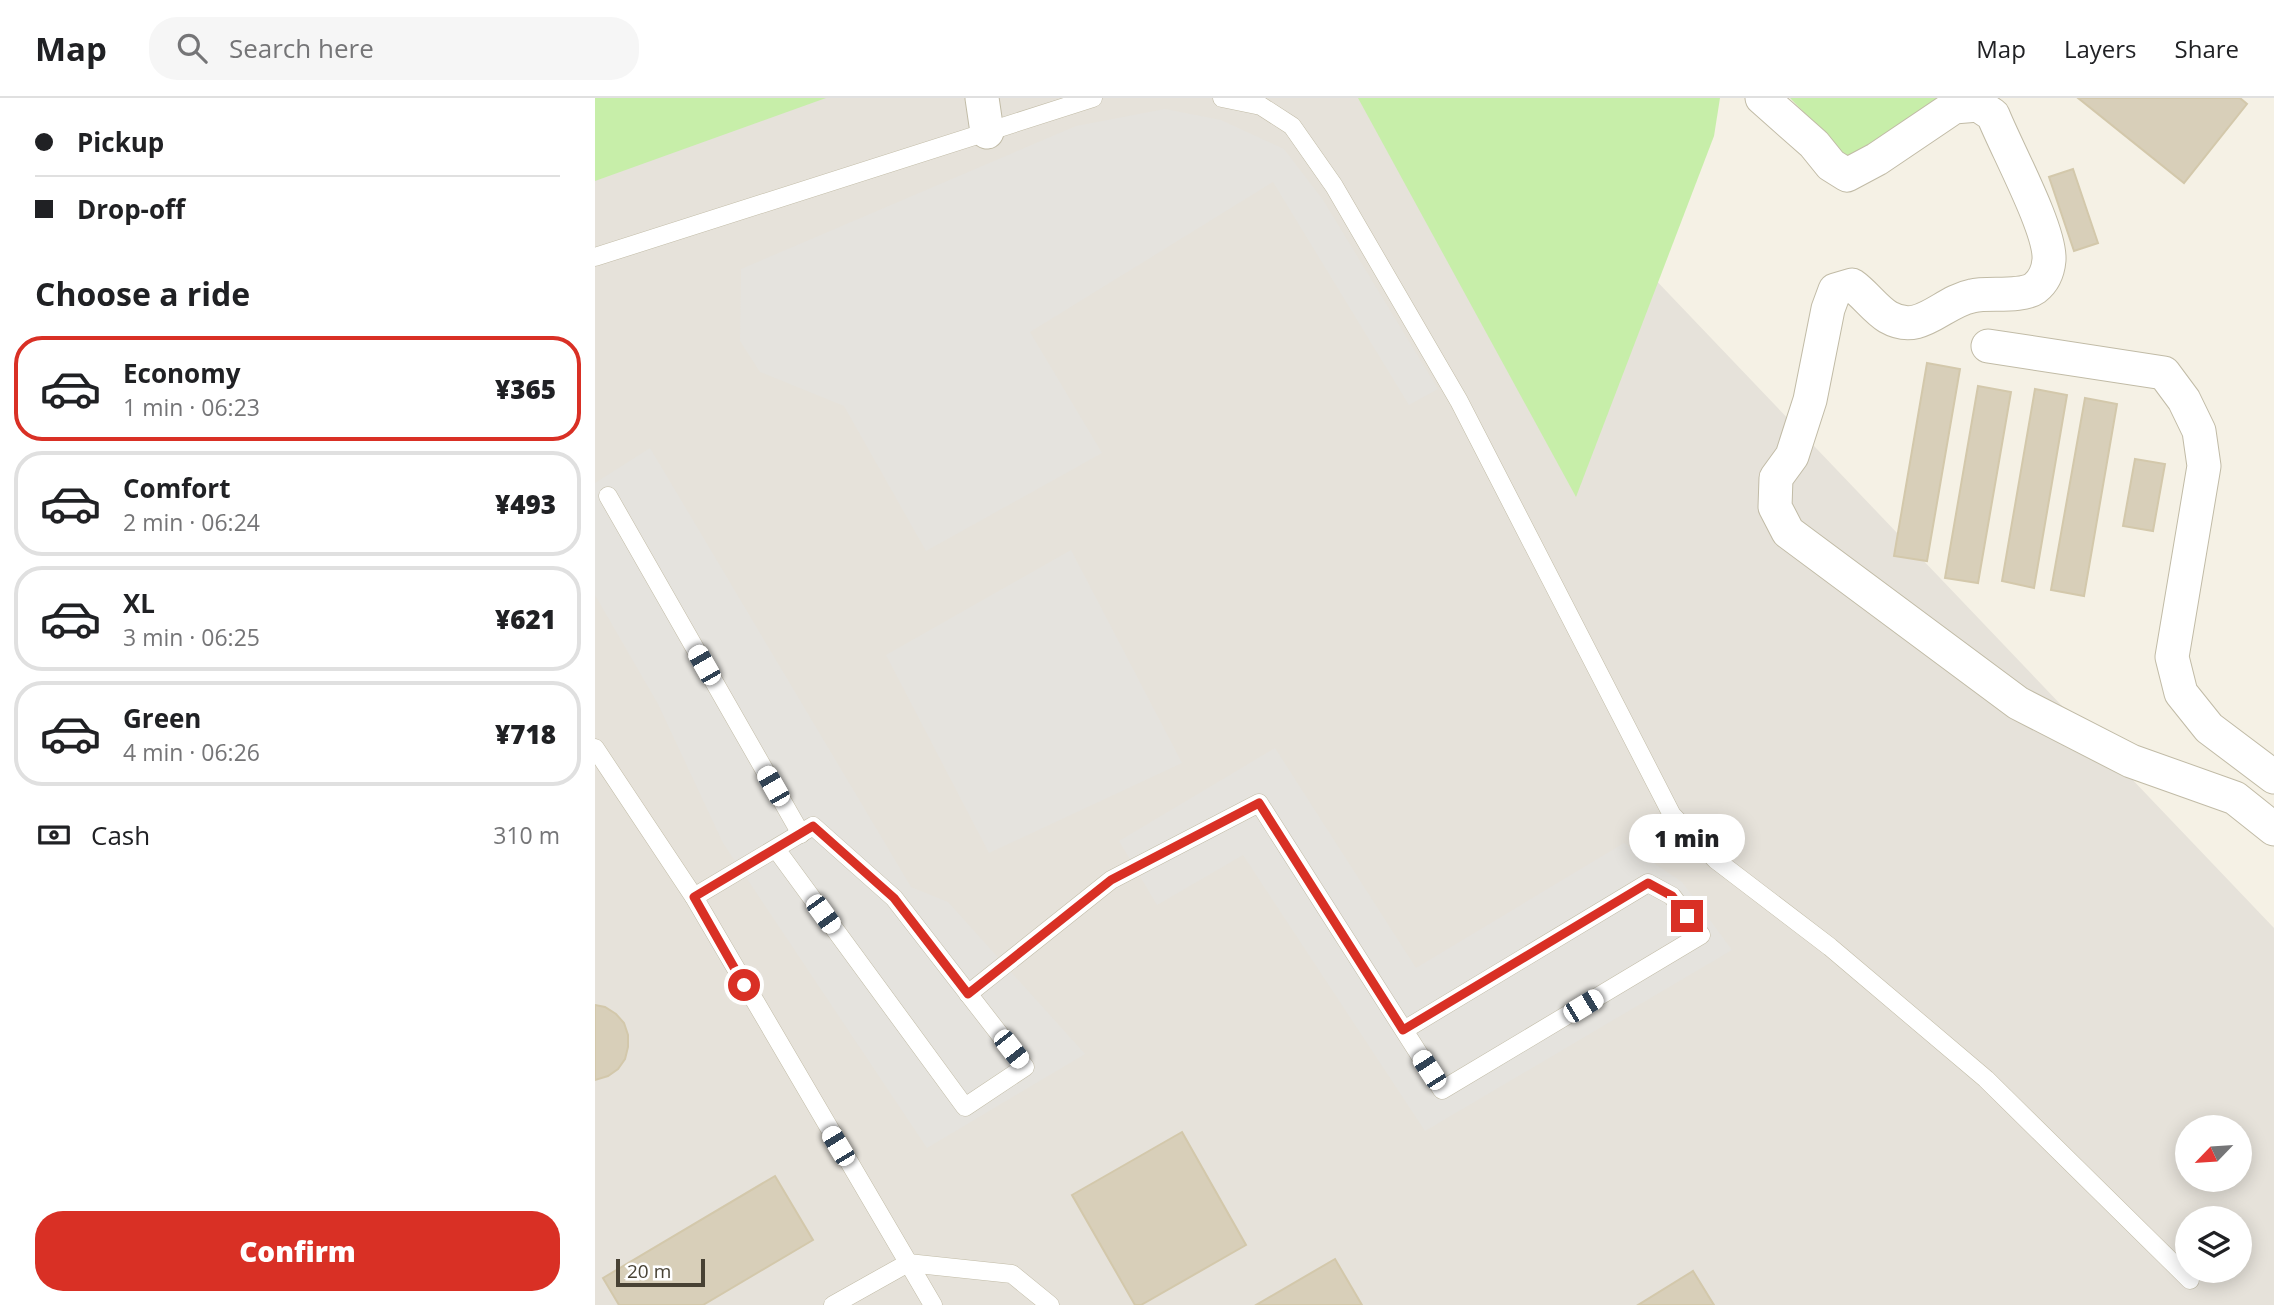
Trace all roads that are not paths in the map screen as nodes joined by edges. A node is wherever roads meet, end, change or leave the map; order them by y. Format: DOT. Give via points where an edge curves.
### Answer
graph roads {
  1 [pos="982,98"];
  2 [pos="1093,98"];
  3 [pos="1222,98"];
  4 [pos="1762,98"];
  5 [pos="987,132"];
  6 [pos="595,257"];
  7 [pos="1988,346"];
  8 [pos="608,496"];
  9 [pos="595,748"];
  10 [pos="2274,777"];
  11 [pos="2274,829"];
  12 [pos="800,834"];
  13 [pos="776,849"];
  14 [pos="694,897"];
  15 [pos="968,994"];
  16 [pos="1403,1030"];
  17 [pos="908,1263"];
  18 [pos="2175,1265"];
  19 [pos="833,1305"];
  20 [pos="933,1305"];
  21 [pos="1050,1305"];
  1 -- 5 [label="street"];
  2 -- 5 [label="lane"];
  3 -- 18 [label="lane" via="1261,106 1292,126 1334,186 1459,401 1672,816 1716,860 1829,947 1986,1079"];
  4 -- 11 [label="street" via="1847,175 1954,107 1978,105 1993,115 2041,222 2049,258 2045,277 2033,289 1971,296 1919,323 1904,324 1887,316 1852,285 1835,290 1792,456 1776,478 1775,508 1788,532 2018,703 2131,761 2235,798"];
  5 -- 6 [label="lane"];
  7 -- 10 [label="street" via="2164,373 2184,400 2199,430 2204,466 2172,657 2181,693 2209,728"];
  8 -- 12 [label="lane"];
  9 -- 14 [label="lane"];
  12 -- 13 [label="lane"];
  12 -- 15 [label="lane" via="813,826 894,898"];
  13 -- 14 [label="lane"];
  13 -- 15 [label="lane" via="965,1107 1025,1067"];
  14 -- 17 [label="lane"];
  15 -- 16 [label="lane" via="1111,880 1259,803"];
  16 -- 16 [label="lane" via="1442,1090 1701,935 1672,896 1648,883"];
  17 -- 19 [label="lane"];
  17 -- 20 [label="lane"];
  17 -- 21 [label="lane" via="1012,1274"];
}
